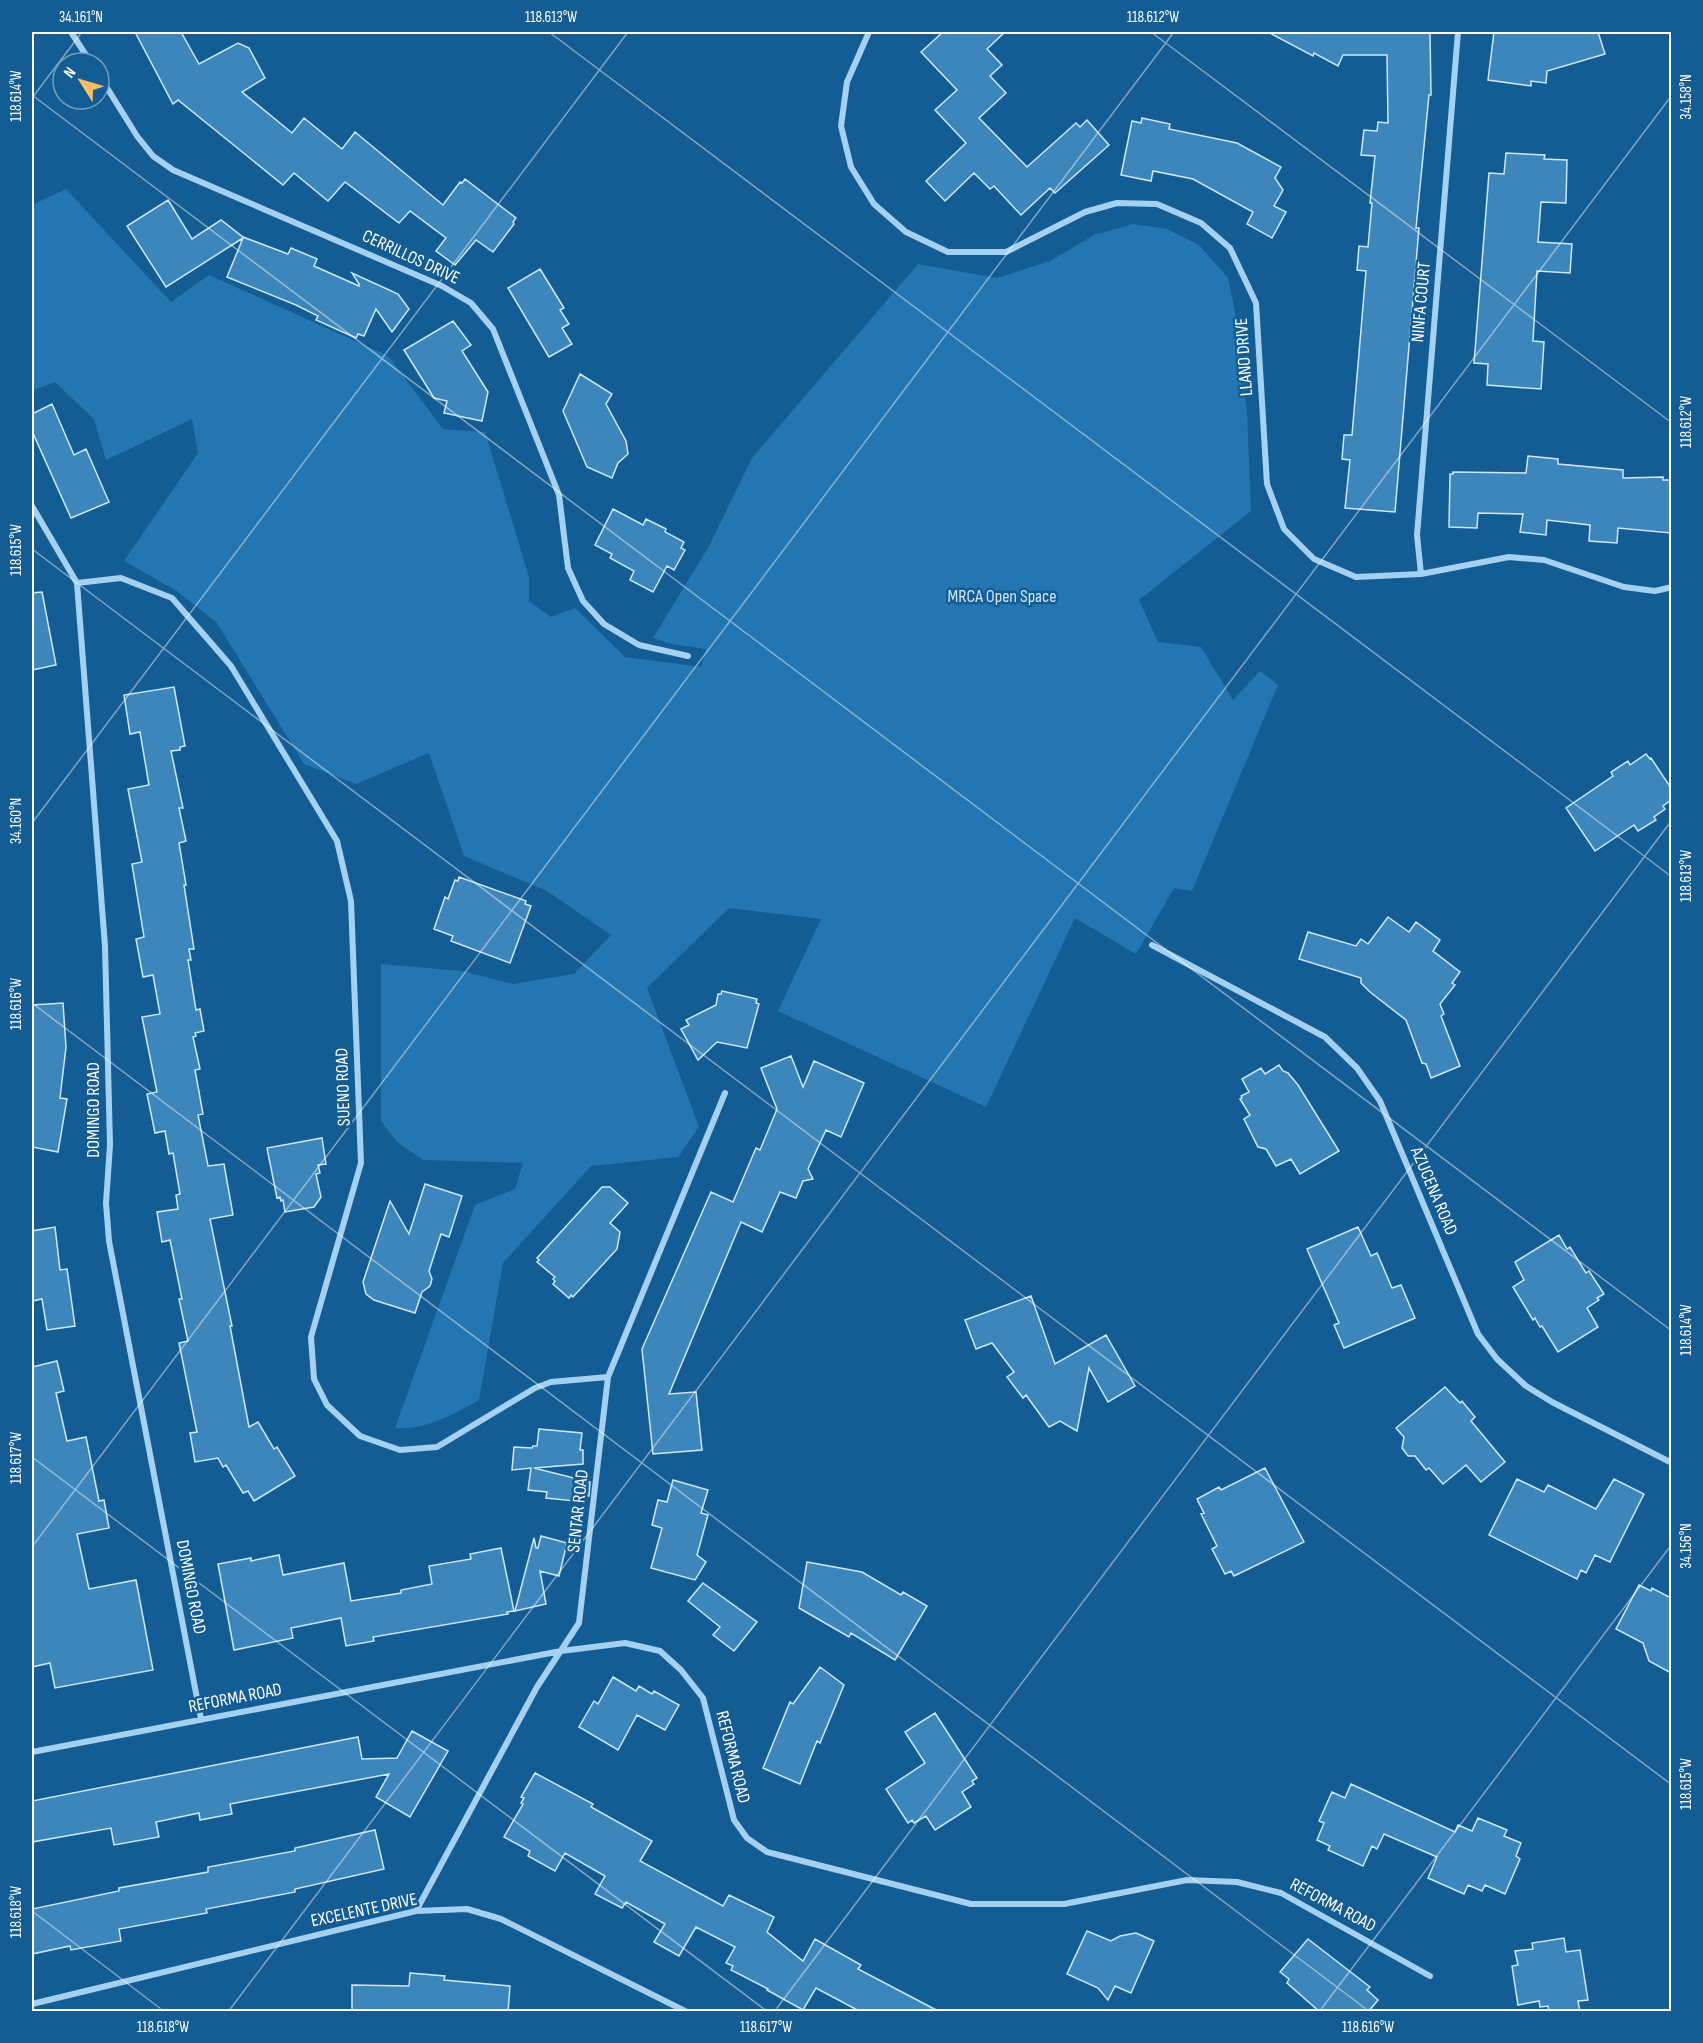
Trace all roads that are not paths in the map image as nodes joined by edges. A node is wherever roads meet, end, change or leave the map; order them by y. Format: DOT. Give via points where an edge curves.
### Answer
graph roads {
  1 [pos="71,32"];
  2 [pos="869,32"];
  3 [pos="1458,32"];
  4 [pos="83,51"];
  5 [pos="111,94"];
  6 [pos="32,506"];
  7 [pos="1421,574"];
  8 [pos="77,583"];
  9 [pos="1671,587"];
  10 [pos="688,656"];
  11 [pos="1152,945"];
  12 [pos="725,1093"];
  13 [pos="608,1377"];
  14 [pos="1671,1463"];
  15 [pos="561,1651"];
  16 [pos="201,1719"];
  17 [pos="32,1752"];
  18 [pos="416,1911"];
  19 [pos="1430,1976"];
  20 [pos="32,2004"];
  21 [pos="687,2012"];
  1 -- 4 [label="street"];
  2 -- 7 [label="street, LLANO DRIVE" via="847,82 841,126 851,167 874,204 906,232 948,252 1006,252 1085,212 1116,203 1157,204 1201,223 1230,248 1256,303 1268,484 1284,529 1314,559 1356,577"];
  3 -- 7 [label="street, NINFA COURT" via="1417,535"];
  5 -- 10 [label="street, CERRILLOS DRIVE" via="153,156 173,170 442,286 471,303 494,329 559,495 568,568 583,601 604,624 639,645"];
  6 -- 8 [label="street, DOMINGO ROAD"];
  7 -- 9 [label="street, LLANO DRIVE" via="1509,557 1544,561 1624,587 1655,591"];
  8 -- 13 [label="street, SUENO ROAD" via="121,578 172,598 231,666 337,841 351,901 361,1163 311,1337 314,1379 327,1405 360,1436 400,1450 437,1447 534,1388 551,1382"];
  8 -- 16 [label="street, DOMINGO ROAD" via="105,946 109,1241"];
  11 -- 14 [label="street, AZUCENA ROAD" via="1324,1037 1357,1068 1380,1101 1475,1328 1497,1359 1526,1386 1552,1402"];
  12 -- 13 [label="street, SENTAR ROAD"];
  13 -- 15 [label="street, SENTAR ROAD" via="579,1623"];
  15 -- 16 [label="street, REFORMA ROAD"];
  15 -- 18 [label="street, SENTAR ROAD" via="537,1687"];
  15 -- 19 [label="street, REFORMA ROAD" via="625,1643 660,1651 681,1670 703,1698 734,1820 747,1838 767,1852 971,1904 1064,1904 1187,1880 1237,1882 1281,1893"];
  16 -- 17 [label="street, REFORMA ROAD"];
  18 -- 20 [label="street, EXCELENTE DRIVE"];
  18 -- 21 [label="street, EXCELENTE DRIVE" via="467,1910 501,1919"];
}
